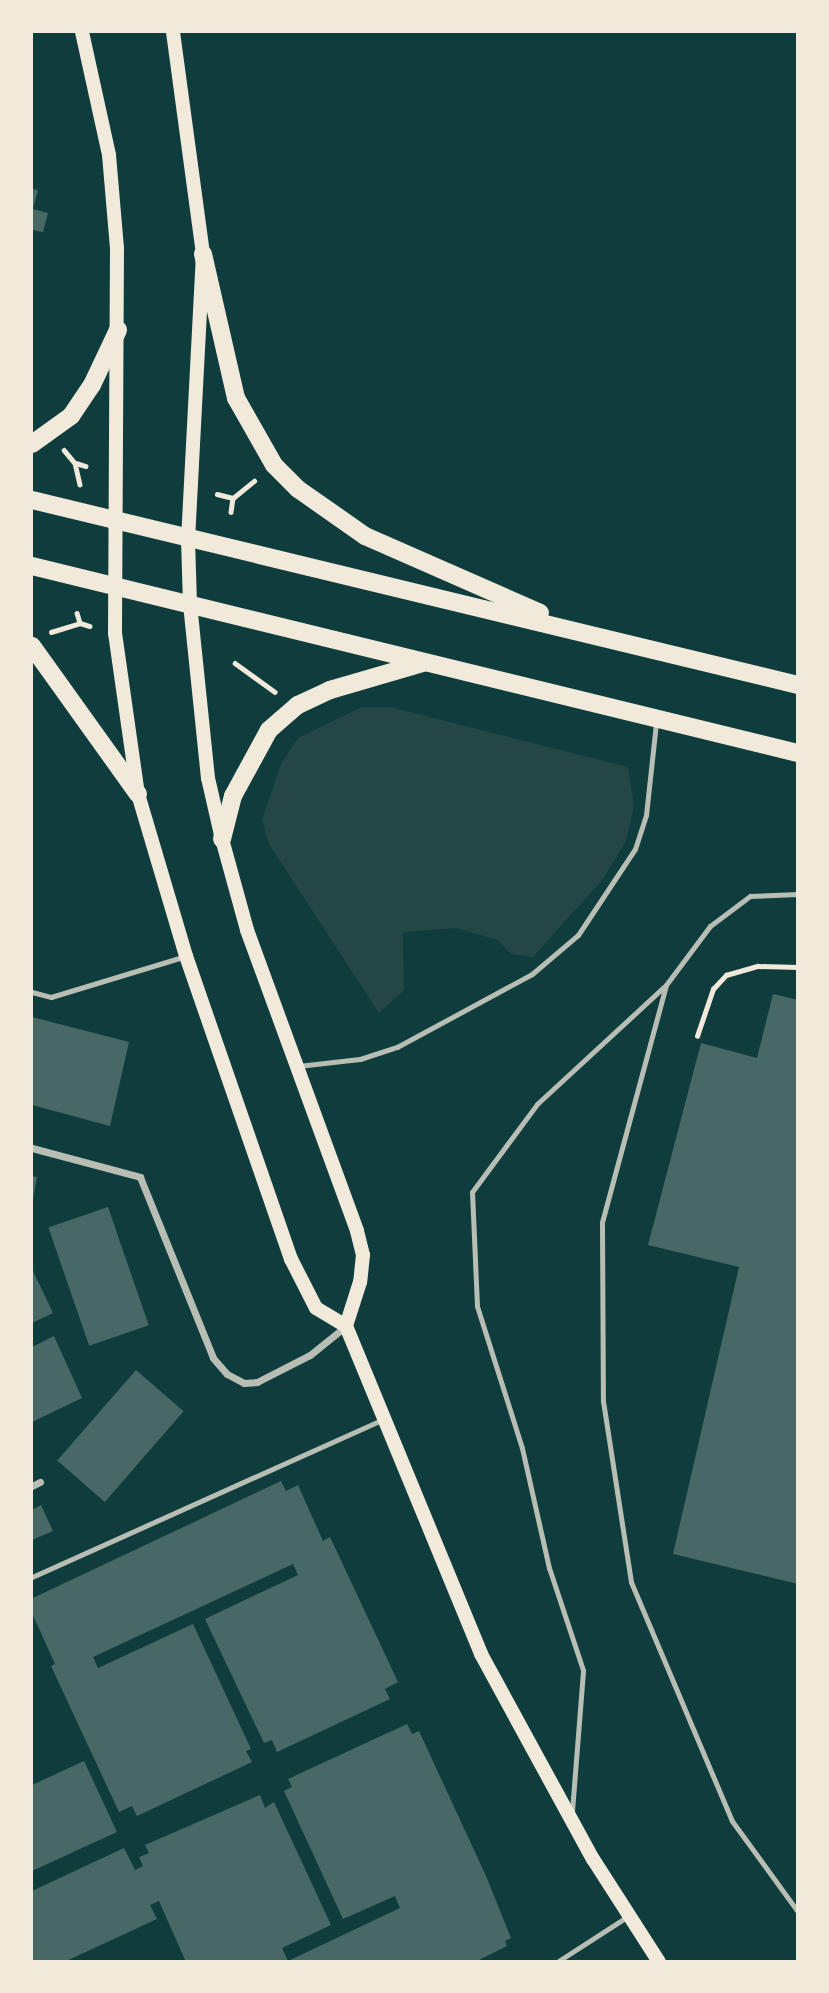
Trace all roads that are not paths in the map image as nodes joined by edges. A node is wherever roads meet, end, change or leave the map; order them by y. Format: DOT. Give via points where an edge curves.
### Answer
graph roads {
  1 [pos="82,32"];
  2 [pos="173,32"];
  3 [pos="203,254"];
  4 [pos="118,330"];
  5 [pos="32,444"];
  6 [pos="32,500"];
  7 [pos="115,520"];
  8 [pos="188,540"];
  9 [pos="32,566"];
  10 [pos="114,585"];
  11 [pos="190,604"];
  12 [pos="581,632"];
  13 [pos="32,646"];
  14 [pos="426,662"];
  15 [pos="797,685"];
  16 [pos="656,720"];
  17 [pos="797,753"];
  18 [pos="138,794"];
  19 [pos="222,839"];
  20 [pos="797,894"];
  21 [pos="186,956"];
  22 [pos="666,985"];
  23 [pos="32,992"];
  24 [pos="296,1066"];
  25 [pos="32,1148"];
  26 [pos="346,1326"];
  27 [pos="383,1419"];
  28 [pos="40,1482"];
  29 [pos="32,1486"];
  30 [pos="32,1577"];
  31 [pos="571,1821"];
  32 [pos="797,1912"];
  33 [pos="628,1916"];
  34 [pos="557,1962"];
  35 [pos="660,1962"];
  1 -- 4 [label="main road" via="109,155"];
  2 -- 3 [label="main road"];
  3 -- 8 [label="main road"];
  3 -- 12 [label="main road" via="236,398 274,465 298,489 365,536"];
  4 -- 5 [label="main road" via="92,386 71,416"];
  4 -- 7 [label="main road"];
  6 -- 7 [label="main road"];
  7 -- 8 [label="main road"];
  7 -- 10 [label="main road"];
  8 -- 11 [label="main road"];
  8 -- 12 [label="main road"];
  9 -- 10 [label="main road"];
  10 -- 11 [label="main road"];
  10 -- 18 [label="main road" via="115,633"];
  11 -- 14 [label="main road"];
  11 -- 19 [label="main road" via="208,778"];
  12 -- 15 [label="main road"];
  13 -- 18 [label="main road"];
  14 -- 16 [label="main road"];
  14 -- 19 [label="main road" via="330,690 298,705 269,730 233,796"];
  16 -- 17 [label="main road"];
  16 -- 24 [label="lane" via="646,815 635,849 578,935 532,974 397,1047 360,1059"];
  18 -- 21 [label="main road"];
  19 -- 24 [label="main road" via="247,930"];
  20 -- 22 [label="lane" via="750,896 710,926"];
  21 -- 23 [label="lane" via="51,997"];
  21 -- 26 [label="main road" via="301,1285 316,1308"];
  22 -- 31 [label="lane" via="537,1104 472,1192 477,1306 522,1448 549,1568 583,1670"];
  22 -- 32 [label="lane" via="602,1223 603,1401 631,1582 732,1821"];
  24 -- 26 [label="main road" via="363,1255"];
  25 -- 26 [label="street" via="140,1177 212,1358 227,1374 244,1383 257,1382 310,1355"];
  26 -- 27 [label="main road"];
  27 -- 30 [label="lane"];
  27 -- 31 [label="main road" via="481,1654"];
  28 -- 29 [label="street"];
  31 -- 33 [label="main road"];
  33 -- 34 [label="lane"];
  33 -- 35 [label="main road"];
}
